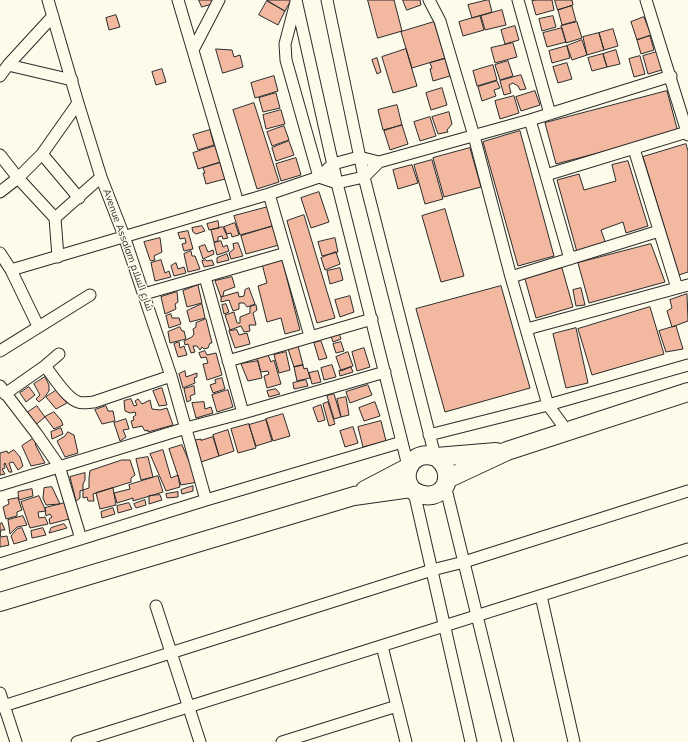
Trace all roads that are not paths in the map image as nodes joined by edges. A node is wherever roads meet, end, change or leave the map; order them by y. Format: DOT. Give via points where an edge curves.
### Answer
graph roads {
  1 [pos="48,0"];
  2 [pos="178,0"];
  3 [pos="219,0"];
  4 [pos="296,0"];
  5 [pos="327,0"];
  6 [pos="429,0"];
  7 [pos="518,0"];
  8 [pos="646,0"];
  9 [pos="53,16"];
  10 [pos="193,50"];
  11 [pos="8,65"];
  12 [pos="0,76"];
  13 [pos="671,76"];
  14 [pos="72,80"];
  15 [pos="78,103"];
  16 [pos="550,114"];
  17 [pos="530,120"];
  18 [pos="688,134"];
  19 [pos="474,136"];
  20 [pos="634,149"];
  21 [pos="42,154"];
  22 [pos="0,155"];
  23 [pos="359,156"];
  24 [pos="379,162"];
  25 [pos="333,164"];
  26 [pos="546,175"];
  27 [pos="101,177"];
  28 [pos="319,177"];
  29 [pos="364,177"];
  30 [pos="18,178"];
  31 [pos="337,183"];
  32 [pos="0,192"];
  33 [pos="269,194"];
  34 [pos="79,198"];
  35 [pos="238,203"];
  36 [pos="55,218"];
  37 [pos="659,231"];
  38 [pos="124,236"];
  39 [pos="0,253"];
  40 [pos="286,253"];
  41 [pos="58,257"];
  42 [pos="570,259"];
  43 [pos="11,270"];
  44 [pos="511,276"];
  45 [pos="205,277"];
  46 [pos="682,287"];
  47 [pos="144,294"];
  48 [pos="90,295"];
  49 [pos="372,319"];
  50 [pos="38,326"];
  51 [pos="527,330"];
  52 [pos="310,336"];
  53 [pos="0,351"];
  54 [pos="59,354"];
  55 [pos="228,361"];
  56 [pos="688,365"];
  57 [pos="45,366"];
  58 [pos="385,372"];
  59 [pos="171,376"];
  60 [pos="3,390"];
  61 [pos="688,392"];
  62 [pos="548,404"];
  63 [pos="243,413"];
  64 [pos="186,428"];
  65 [pos="567,431"];
  66 [pos="429,435"];
  67 [pos="402,442"];
  68 [pos="506,451"];
  69 [pos="435,456"];
  70 [pos="59,466"];
  71 [pos="408,467"];
  72 [pos="446,482"];
  73 [pos="0,485"];
  74 [pos="413,490"];
  75 [pos="688,491"];
  76 [pos="354,496"];
  77 [pos="206,500"];
  78 [pos="81,539"];
  79 [pos="688,549"];
  80 [pos="464,562"];
  81 [pos="0,564"];
  82 [pos="432,570"];
  83 [pos="541,596"];
  84 [pos="0,602"];
  85 [pos="156,606"];
  86 [pos="478,616"];
  87 [pos="444,626"];
  88 [pos="382,646"];
  89 [pos="170,654"];
  90 [pos="0,693"];
  91 [pos="2,706"];
  92 [pos="397,706"];
  93 [pos="189,707"];
  94 [pos="16,742"];
  95 [pos="76,742"];
  96 [pos="200,742"];
  97 [pos="282,742"];
  98 [pos="406,742"];
  99 [pos="471,742"];
  100 [pos="508,742"];
  101 [pos="574,742"];
  1 -- 9 [label="street, Avenue Assalam شارع السلام"];
  2 -- 10 [label="street"];
  3 -- 10 [label="street"];
  4 -- 25 [label="street"];
  4 -- 28 [label="street" via="285,44 286,60"];
  5 -- 23 [label="street"];
  6 -- 19 [label="street" via="440,21"];
  7 -- 16 [label="street"];
  8 -- 13 [label="street"];
  9 -- 11 [label="street"];
  9 -- 14 [label="street, Avenue Assalam شارع السلام"];
  10 -- 35 [label="street"];
  11 -- 12 [label="street"];
  11 -- 14 [label="street"];
  13 -- 16 [label="street"];
  13 -- 18 [label="street"];
  14 -- 15 [label="street, Avenue Assalam شارع السلام"];
  15 -- 21 [label="street"];
  15 -- 27 [label="street, Avenue Assalam شارع السلام"];
  16 -- 17 [label="street"];
  17 -- 19 [label="street"];
  17 -- 26 [label="street"];
  18 -- 20 [label="street"];
  19 -- 24 [label="street"];
  19 -- 44 [label="street"];
  20 -- 26 [label="street"];
  20 -- 37 [label="street"];
  21 -- 30 [label="street"];
  21 -- 34 [label="street"];
  22 -- 30 [label="street"];
  23 -- 24 [label="street"];
  23 -- 25 [label="street"];
  23 -- 29 [label="street"];
  24 -- 29 [label="street"];
  25 -- 28 [label="street"];
  25 -- 31 [label="street"];
  26 -- 42 [label="street"];
  27 -- 34 [label="street"];
  27 -- 38 [label="street, Avenue Assalam شارع السلام"];
  28 -- 31 [label="street"];
  28 -- 33 [label="street"];
  29 -- 31 [label="street"];
  29 -- 66 [label="street"];
  30 -- 32 [label="street"];
  30 -- 36 [label="street"];
  31 -- 49 [label="street"];
  33 -- 35 [label="street"];
  33 -- 40 [label="street"];
  34 -- 36 [label="street"];
  35 -- 38 [label="street"];
  36 -- 41 [label="street"];
  37 -- 42 [label="street"];
  37 -- 46 [label="street"];
  38 -- 41 [label="street"];
  38 -- 47 [label="street, Avenue Assalam شارع السلام"];
  39 -- 43 [label="street"];
  40 -- 45 [label="street"];
  40 -- 52 [label="street"];
  41 -- 43 [label="street"];
  42 -- 44 [label="street"];
  43 -- 50 [label="street"];
  44 -- 51 [label="street"];
  45 -- 47 [label="street"];
  45 -- 55 [label="street"];
  46 -- 51 [label="street"];
  47 -- 59 [label="street, Avenue Assalam شارع السلام"];
  48 -- 50 [label="street"];
  49 -- 52 [label="street"];
  49 -- 58 [label="street"];
  50 -- 53 [label="street"];
  51 -- 62 [label="street"];
  52 -- 55 [label="street"];
  54 -- 57 [label="street"];
  55 -- 63 [label="street"];
  56 -- 62 [label="street"];
  57 -- 59 [label="street" via="72,399 84,403 94,402"];
  57 -- 60 [label="street"];
  58 -- 63 [label="street"];
  58 -- 67 [label="street"];
  59 -- 64 [label="street, Avenue Assalam شارع السلام"];
  60 -- 70 [label="street"];
  61 -- 65 [label="main road"];
  62 -- 65 [label="street"];
  62 -- 66 [label="street"];
  63 -- 64 [label="street"];
  64 -- 70 [label="street"];
  64 -- 77 [label="street, Avenue Assalam شارع السلام"];
  65 -- 68 [label="main road"];
  66 -- 69 [label="street"];
  67 -- 71 [label="street"];
  67 -- 77 [label="street"];
  68 -- 69 [label="main road"];
  68 -- 72 [label="main road"];
  69 -- 71 [label="main road" via="420,456"];
  69 -- 72 [label="main road" via="442,460 445,466"];
  70 -- 73 [label="street"];
  70 -- 78 [label="street"];
  71 -- 74 [label="main road" via="406,475"];
  71 -- 76 [label="main road"];
  72 -- 74 [label="main road" via="441,491 428,496 420,495"];
  72 -- 80 [label="street"];
  74 -- 76 [label="main road"];
  74 -- 82 [label="street"];
  75 -- 80 [label="street"];
  76 -- 84 [label="main road"];
  77 -- 78 [label="street"];
  78 -- 81 [label="street"];
  79 -- 83 [label="street"];
  80 -- 82 [label="street"];
  80 -- 86 [label="street"];
  82 -- 87 [label="street"];
  82 -- 89 [label="street"];
  83 -- 86 [label="street"];
  83 -- 101 [label="street"];
  85 -- 89 [label="street"];
  86 -- 87 [label="street"];
  86 -- 100 [label="street"];
  87 -- 88 [label="street"];
  87 -- 99 [label="street"];
  88 -- 92 [label="street"];
  88 -- 93 [label="street"];
  89 -- 91 [label="street"];
  89 -- 93 [label="street"];
  90 -- 91 [label="street"];
  91 -- 94 [label="street"];
  92 -- 97 [label="street"];
  92 -- 98 [label="street"];
  93 -- 95 [label="street"];
  93 -- 96 [label="street"];
}
